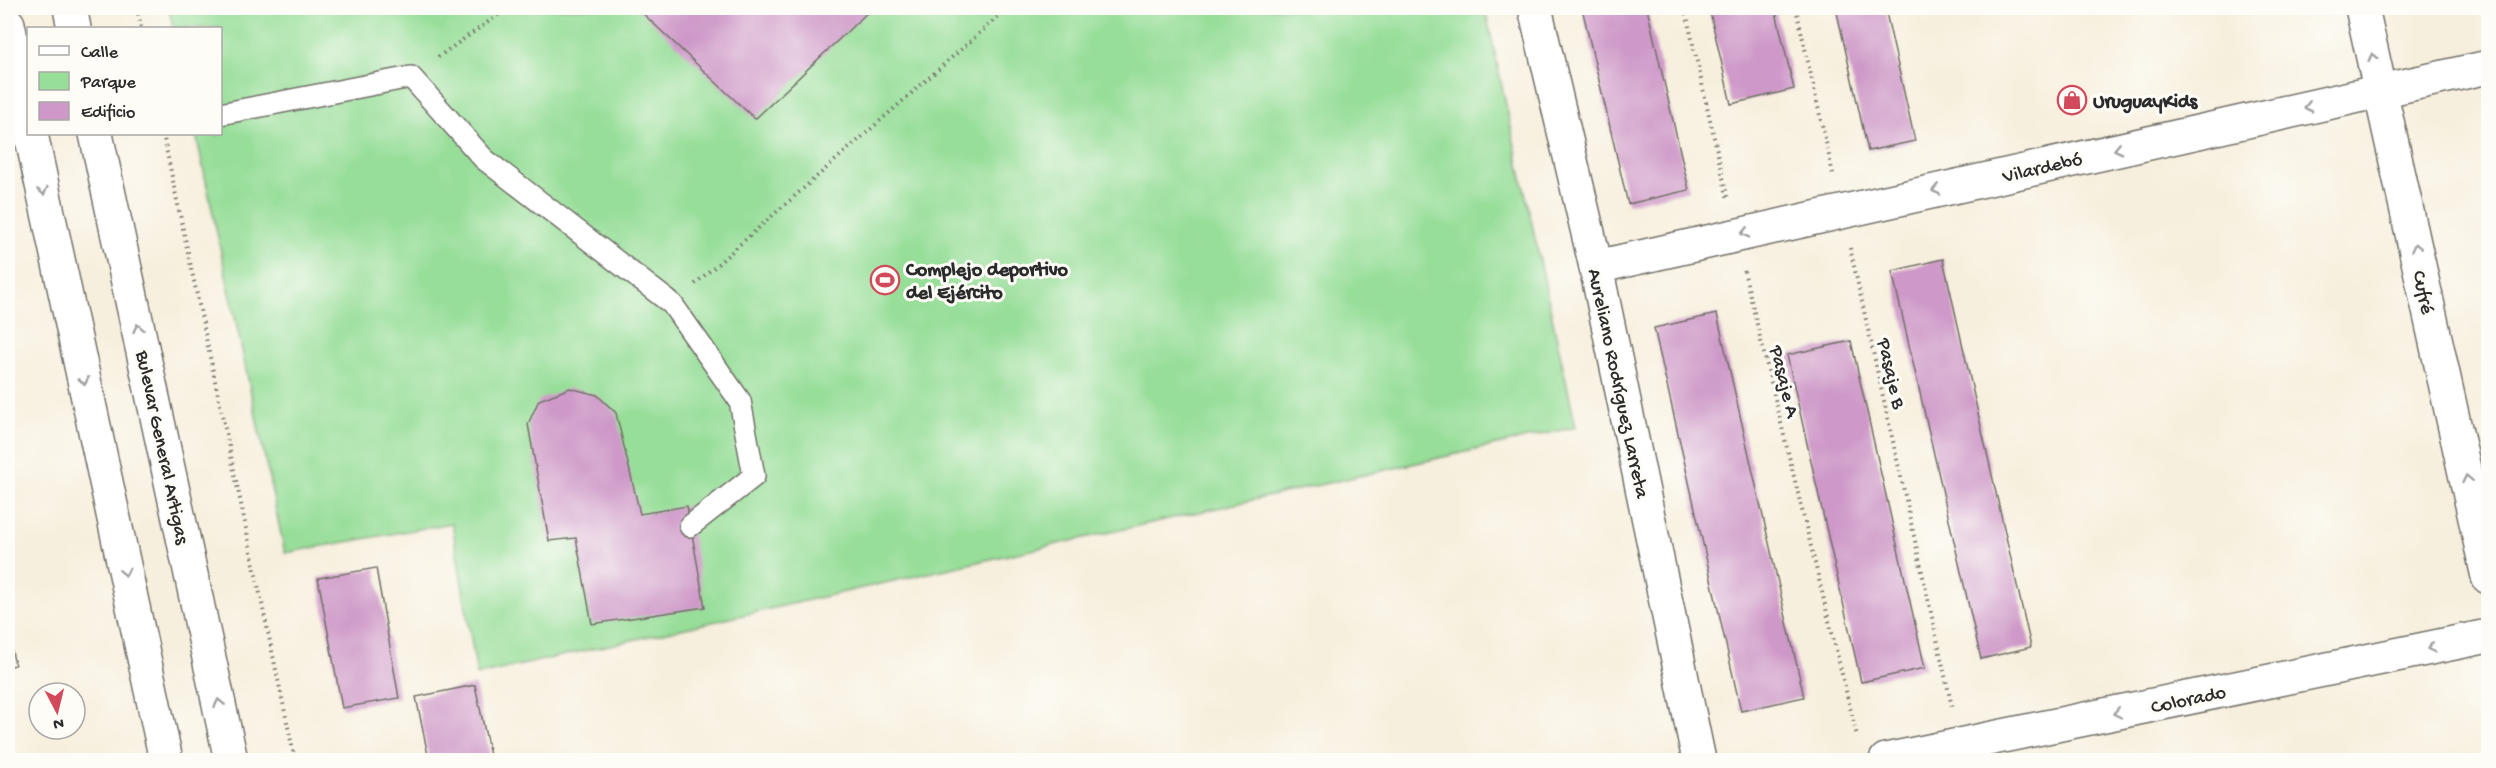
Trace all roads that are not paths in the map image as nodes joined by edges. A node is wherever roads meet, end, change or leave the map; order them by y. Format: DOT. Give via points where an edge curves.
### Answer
graph roads {
  1 [pos="70,8"];
  2 [pos="1535,8"];
  3 [pos="2362,8"];
  4 [pos="8,24"];
  5 [pos="74,27"];
  6 [pos="2488,67"];
  7 [pos="2381,91"];
  8 [pos="222,114"];
  9 [pos="27,117"];
  10 [pos="31,135"];
  11 [pos="102,135"];
  12 [pos="1596,267"];
  13 [pos="690,526"];
  14 [pos="2488,577"];
  15 [pos="2488,636"];
  16 [pos="166,760"];
  17 [pos="231,760"];
  18 [pos="1699,760"];
  19 [pos="1886,760"];
  1 -- 5 [label="street"];
  2 -- 12 [label="street, Aureliano Rodríguez Larreta"];
  7 -- 3 [label="street, Cufré, one-way"];
  4 -- 9 [label="street"];
  6 -- 7 [label="street, Vilardebó"];
  7 -- 12 [label="street, Vilardebó, one-way"];
  14 -- 7 [label="street, Cufré, one-way"];
  8 -- 13 [label="lane" via="411,77 484,159 672,304 740,401 754,476"];
  10 -- 16 [label="street, one-way"];
  17 -- 11 [label="street, Bulevar General Artigas, one-way"];
  12 -- 18 [label="street, Aureliano Rodríguez Larreta"];
  15 -- 19 [label="street, Colorado, one-way"];
}
